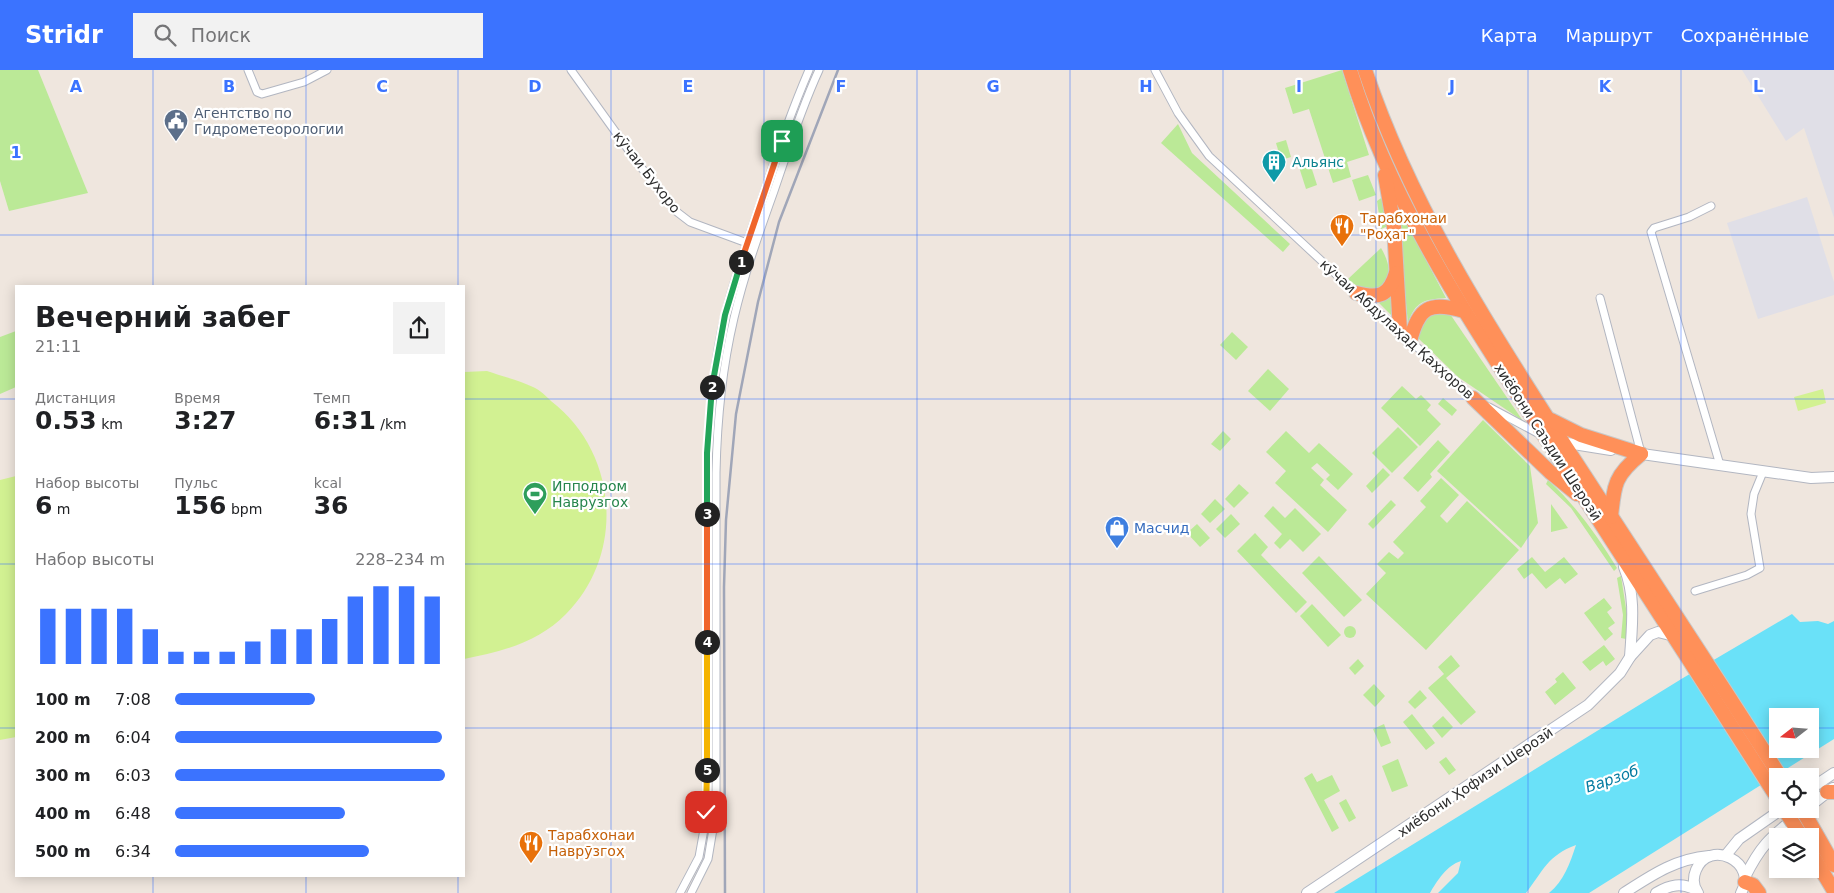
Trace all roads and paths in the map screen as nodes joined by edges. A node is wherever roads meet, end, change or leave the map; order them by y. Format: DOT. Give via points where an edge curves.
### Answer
graph roads {
  1 [pos="248,70"];
  2 [pos="327,70"];
  3 [pos="572,70"];
  4 [pos="810,70"];
  5 [pos="819,70"];
  6 [pos="1155,70"];
  7 [pos="1350,70"];
  8 [pos="1365,70"];
  9 [pos="1380,152"];
  10 [pos="1711,206"];
  11 [pos="747,243"];
  12 [pos="1398,270"];
  13 [pos="1356,293"];
  14 [pos="1600,298"];
  15 [pos="1464,311"];
  16 [pos="1400,331"];
  17 [pos="1410,342"];
  18 [pos="1473,398"];
  19 [pos="1546,416"];
  20 [pos="1546,437"];
  21 [pos="1564,443"];
  22 [pos="1641,454"];
  23 [pos="1720,465"];
  24 [pos="1763,472"];
  25 [pos="1834,477"];
  26 [pos="1586,502"];
  27 [pos="1611,516"];
  28 [pos="1627,552"];
  29 [pos="1695,591"];
  30 [pos="707,601"];
  31 [pos="716,601"];
  32 [pos="1674,636"];
  33 [pos="1630,657"];
  34 [pos="1698,661"];
  35 [pos="707,727"];
  36 [pos="717,727"];
  37 [pos="1774,768"];
  38 [pos="1834,773"];
  39 [pos="1769,783"];
  40 [pos="1819,783"];
  41 [pos="1832,791"];
  42 [pos="1819,800"];
  43 [pos="1769,818"];
  44 [pos="1795,818"];
  45 [pos="1810,818"];
  46 [pos="1726,855"];
  47 [pos="1710,856"];
  48 [pos="1834,865"];
  49 [pos="1819,866"];
  50 [pos="1743,884"];
  51 [pos="1697,891"];
  52 [pos="1834,891"];
  53 [pos="680,893"];
  54 [pos="691,893"];
  55 [pos="1307,893"];
  56 [pos="1624,893"];
  57 [pos="1656,893"];
  58 [pos="1758,893"];
  1 -- 2 [label="street" via="257,92 262,94 304,82"];
  3 -- 11 [label="street, кӯчаи Бухоро" via="677,212 690,222"];
  4 -- 11 [label="street" via="787,125"];
  5 -- 31 [label="street" via="758,236 729,341 717,434"];
  6 -- 13 [label="street, кӯчаи Абдулаҳад Қаҳҳоров" via="1175,108 1209,156"];
  7 -- 9 [label="highway, хиёбони Саъдии Шерозӣ"];
  8 -- 19 [label="highway, хиёбони Саъдии Шерозӣ" via="1401,164 1424,213 1459,277"];
  9 -- 12 [label="highway" via="1389,193"];
  9 -- 15 [label="highway, хиёбони Саъдии Шерозӣ" via="1408,211"];
  10 -- 23 [label="street" via="1651,232"];
  11 -- 30 [label="street" via="725,315 711,400 707,466"];
  12 -- 13 [label="highway" via="1392,288 1382,295"];
  12 -- 16 [label="highway"];
  13 -- 16 [label="street, кӯчаи Абдулаҳад Қаҳҳоров"];
  14 -- 22 [label="street"];
  15 -- 17 [label="highway" via="1448,307 1429,308 1415,322"];
  15 -- 20 [label="highway, хиёбони Саъдии Шерозӣ"];
  16 -- 17 [label="street, кӯчаи Абдулаҳад Қаҳҳоров"];
  17 -- 18 [label="street, кӯчаи Абдулаҳад Қаҳҳоров"];
  18 -- 20 [label="street, кӯчаи Абдулаҳад Қаҳҳоров"];
  18 -- 26 [label="highway"];
  19 -- 21 [label="highway, хиёбони Саъдии Шерозӣ"];
  19 -- 22 [label="highway" via="1581,435"];
  20 -- 21 [label="main road, кӯчаи Абдулаҳад Қаҳҳоров"];
  20 -- 26 [label="highway, хиёбони Саъдии Шерозӣ"];
  21 -- 22 [label="main road, кӯчаи Абдулаҳад Қаҳҳоров"];
  21 -- 27 [label="highway, хиёбони Саъдии Шерозӣ"];
  22 -- 23 [label="main road, кӯчаи Абдулаҳад Қаҳҳоров"];
  22 -- 27 [label="highway" via="1623,469 1613,490"];
  23 -- 24 [label="main road, кӯчаи Абдулаҳад Қаҳҳоров"];
  24 -- 25 [label="main road, кӯчаи Абдулаҳад Қаҳҳоров" via="1811,478"];
  24 -- 29 [label="street" via="1754,494 1751,514 1760,568"];
  26 -- 28 [label="highway, хиёбони Саъдии Шерозӣ"];
  27 -- 28 [label="highway, хиёбони Саъдии Шерозӣ"];
  28 -- 32 [label="highway, хиёбони Саъдии Шерозӣ"];
  28 -- 33 [label="main road" via="1633,608"];
  28 -- 34 [label="highway, хиёбони Саъдии Шерозӣ"];
  30 -- 31 [label="street"];
  30 -- 35 [label="street"];
  31 -- 36 [label="street"];
  32 -- 33 [label="main road, хиёбони Ҳофизи Шерозӣ" via="1658,632 1650,635"];
  32 -- 34 [label="highway, хиёбони Саъдии Шерозӣ"];
  33 -- 55 [label="main road, хиёбони Ҳофизи Шерозӣ" via="1620,673 1588,705"];
  34 -- 37 [label="highway, хиёбони Саъдии Шерозӣ"];
  34 -- 39 [label="highway, хиёбони Саъдии Шерозӣ"];
  35 -- 36 [label="street"];
  35 -- 53 [label="street" via="704,835 696,864"];
  36 -- 54 [label="street" via="712,842 703,872"];
  38 -- 40 [label="main road"];
  41 -- 42 [label="main road"];
  43 -- 46 [label="main road" via="1739,838"];
  44 -- 50 [label="main road" via="1769,838 1758,852"];
  45 -- 48 [label="highway"];
  46 -- 47 [label="main road"];
  46 -- 50 [label="main road" via="1739,863"];
  47 -- 51 [label="main road" via="1696,870"];
  47 -- 56 [label="main road" via="1688,858 1665,867"];
  49 -- 52 [label="highway"];
  50 -- 58 [label="highway" via="1753,885"];
  51 -- 57 [label="main road" via="1685,884"];
}
